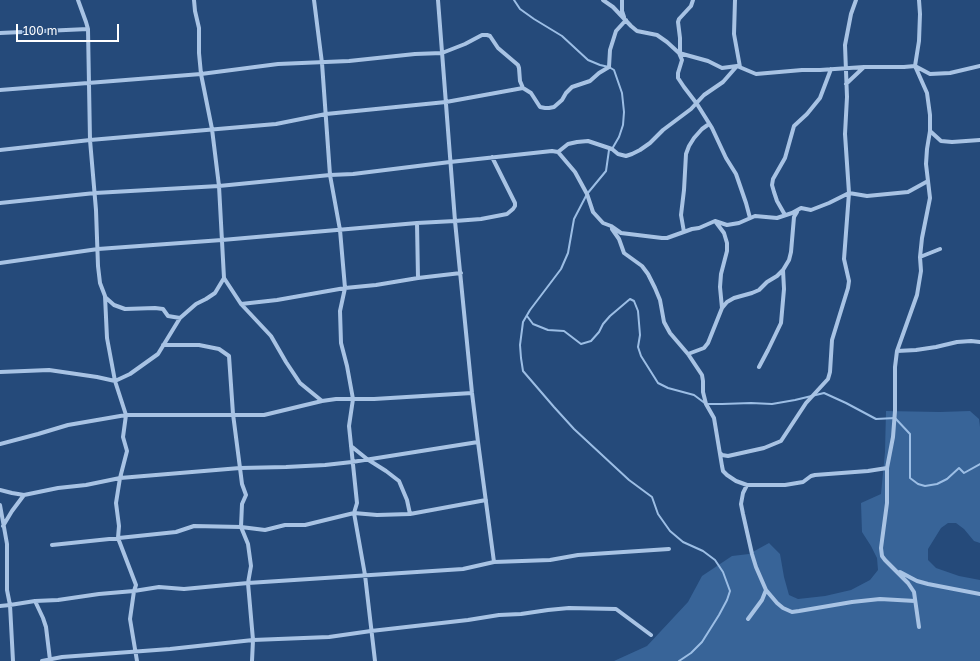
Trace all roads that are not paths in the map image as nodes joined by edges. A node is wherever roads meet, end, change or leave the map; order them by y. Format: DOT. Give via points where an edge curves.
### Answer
graph roads {
  1 [pos="78,0"];
  2 [pos="194,0"];
  3 [pos="314,0"];
  4 [pos="438,0"];
  5 [pos="603,0"];
  6 [pos="622,0"];
  7 [pos="693,0"];
  8 [pos="736,0"];
  9 [pos="856,0"];
  10 [pos="919,0"];
  11 [pos="625,19"];
  12 [pos="88,29"];
  13 [pos="0,33"];
  14 [pos="442,53"];
  15 [pos="680,53"];
  16 [pos="322,63"];
  17 [pos="738,66"];
  18 [pos="915,66"];
  19 [pos="980,66"];
  20 [pos="864,67"];
  21 [pos="845,68"];
  22 [pos="832,69"];
  23 [pos="201,74"];
  24 [pos="89,82"];
  25 [pos="846,84"];
  26 [pos="523,88"];
  27 [pos="0,90"];
  28 [pos="446,102"];
  29 [pos="697,104"];
  30 [pos="326,114"];
  31 [pos="709,124"];
  32 [pos="212,129"];
  33 [pos="930,131"];
  34 [pos="90,140"];
  35 [pos="980,140"];
  36 [pos="0,150"];
  37 [pos="558,152"];
  38 [pos="492,158"];
  39 [pos="450,162"];
  40 [pos="330,175"];
  41 [pos="928,181"];
  42 [pos="219,186"];
  43 [pos="95,193"];
  44 [pos="849,193"];
  45 [pos="0,203"];
  46 [pos="801,208"];
  47 [pos="785,215"];
  48 [pos="750,218"];
  49 [pos="715,221"];
  50 [pos="455,222"];
  51 [pos="417,223"];
  52 [pos="611,226"];
  53 [pos="340,230"];
  54 [pos="684,232"];
  55 [pos="222,240"];
  56 [pos="98,249"];
  57 [pos="940,249"];
  58 [pos="920,257"];
  59 [pos="0,263"];
  60 [pos="783,270"];
  61 [pos="461,273"];
  62 [pos="224,278"];
  63 [pos="418,278"];
  64 [pos="345,288"];
  65 [pos="105,296"];
  66 [pos="242,304"];
  67 [pos="722,308"];
  68 [pos="180,318"];
  69 [pos="980,342"];
  70 [pos="164,345"];
  71 [pos="897,351"];
  72 [pos="688,354"];
  73 [pos="759,367"];
  74 [pos="0,372"];
  75 [pos="115,381"];
  76 [pos="472,393"];
  77 [pos="352,399"];
  78 [pos="322,401"];
  79 [pos="234,414"];
  80 [pos="126,415"];
  81 [pos="478,442"];
  82 [pos="0,444"];
  83 [pos="351,446"];
  84 [pos="720,453"];
  85 [pos="369,460"];
  86 [pos="352,462"];
  87 [pos="240,468"];
  88 [pos="887,468"];
  89 [pos="120,478"];
  90 [pos="747,485"];
  91 [pos="0,490"];
  92 [pos="24,495"];
  93 [pos="486,500"];
  94 [pos="0,505"];
  95 [pos="354,513"];
  96 [pos="410,514"];
  97 [pos="3,526"];
  98 [pos="241,527"];
  99 [pos="118,538"];
  100 [pos="7,544"];
  101 [pos="52,544"];
  102 [pos="0,545"];
  103 [pos="669,549"];
  104 [pos="494,562"];
  105 [pos="897,570"];
  106 [pos="365,575"];
  107 [pos="248,583"];
  108 [pos="766,590"];
  109 [pos="134,591"];
  110 [pos="980,594"];
  111 [pos="35,601"];
  112 [pos="915,601"];
  113 [pos="0,606"];
  114 [pos="10,606"];
  115 [pos="748,620"];
  116 [pos="919,627"];
  117 [pos="371,631"];
  118 [pos="651,635"];
  119 [pos="254,640"];
  120 [pos="136,652"];
  121 [pos="50,660"];
  122 [pos="13,661"];
  123 [pos="42,661"];
  124 [pos="137,661"];
  125 [pos="252,661"];
  126 [pos="375,661"];
  1 -- 12 [label="street"];
  2 -- 23 [label="street" via="199,28"];
  3 -- 16 [label="street"];
  4 -- 14 [label="street"];
  5 -- 11 [label="street"];
  6 -- 11 [label="street"];
  7 -- 15 [label="street" via="678,22"];
  8 -- 17 [label="street" via="734,34"];
  9 -- 21 [label="street" via="844,45"];
  10 -- 18 [label="street" via="919,41"];
  11 -- 15 [label="street" via="637,31 657,35"];
  11 -- 26 [label="street" via="616,31 610,50 609,66 590,81 572,88 554,107 540,107"];
  12 -- 13 [label="street"];
  12 -- 24 [label="street"];
  14 -- 16 [label="street"];
  14 -- 26 [label="street" via="482,34 490,36 498,48 518,65"];
  14 -- 28 [label="street"];
  15 -- 17 [label="street" via="722,68"];
  15 -- 29 [label="street" via="682,60 678,78"];
  16 -- 23 [label="street" via="278,64"];
  16 -- 30 [label="street"];
  17 -- 22 [label="street" via="756,74"];
  17 -- 29 [label="street"];
  18 -- 19 [label="street" via="930,74 950,73"];
  18 -- 20 [label="street"];
  18 -- 33 [label="street" via="927,93"];
  20 -- 21 [label="street"];
  20 -- 25 [label="street"];
  21 -- 22 [label="street"];
  21 -- 25 [label="street"];
  22 -- 47 [label="street" via="820,98 794,126 785,158 773,180 772,186 777,201"];
  23 -- 24 [label="street"];
  23 -- 32 [label="street"];
  24 -- 27 [label="street"];
  24 -- 34 [label="street"];
  25 -- 44 [label="street" via="844,134"];
  26 -- 28 [label="street"];
  28 -- 30 [label="street"];
  28 -- 39 [label="street"];
  29 -- 31 [label="street"];
  29 -- 37 [label="street" via="650,143 626,156 588,141 568,144"];
  30 -- 32 [label="street" via="276,124"];
  30 -- 40 [label="street"];
  31 -- 48 [label="street" via="736,174"];
  31 -- 54 [label="street" via="694,138 686,154 681,215"];
  32 -- 34 [label="street"];
  32 -- 42 [label="street"];
  33 -- 35 [label="street" via="941,141"];
  33 -- 41 [label="street" via="926,164"];
  34 -- 36 [label="street"];
  34 -- 43 [label="street"];
  37 -- 38 [label="street"];
  37 -- 52 [label="street" via="576,172 593,212 603,223"];
  38 -- 39 [label="street"];
  38 -- 50 [label="street" via="515,203 513,210 487,218"];
  39 -- 40 [label="street"];
  39 -- 50 [label="street"];
  40 -- 42 [label="street"];
  40 -- 53 [label="street"];
  41 -- 44 [label="street" via="908,192 867,196"];
  41 -- 58 [label="street" via="930,198"];
  42 -- 43 [label="street"];
  42 -- 55 [label="street"];
  43 -- 45 [label="street"];
  43 -- 56 [label="street"];
  44 -- 46 [label="street" via="811,210"];
  44 -- 84 [label="street" via="844,259 849,281 832,340 828,379 806,403 780,441 764,448 728,456"];
  46 -- 47 [label="street"];
  46 -- 60 [label="street" via="794,217 791,252"];
  47 -- 48 [label="street" via="777,218"];
  48 -- 49 [label="street" via="728,225"];
  49 -- 54 [label="street"];
  49 -- 67 [label="street" via="724,233 727,243 720,287"];
  50 -- 51 [label="street"];
  50 -- 61 [label="street"];
  51 -- 53 [label="street"];
  51 -- 63 [label="street"];
  52 -- 54 [label="street" via="621,233 662,238"];
  52 -- 72 [label="street" via="624,253 642,266 648,274 660,300 664,322"];
  53 -- 55 [label="street"];
  53 -- 64 [label="street"];
  55 -- 56 [label="street"];
  55 -- 62 [label="street"];
  56 -- 59 [label="street"];
  56 -- 65 [label="street" via="100,283"];
  57 -- 58 [label="street"];
  58 -- 71 [label="street" via="921,271 917,295"];
  60 -- 67 [label="street" via="759,290 731,300"];
  60 -- 73 [label="street" via="781,323"];
  61 -- 63 [label="street"];
  61 -- 76 [label="street"];
  62 -- 66 [label="street"];
  62 -- 68 [label="street" via="215,293 196,304"];
  63 -- 64 [label="street"];
  64 -- 66 [label="street"];
  64 -- 77 [label="street" via="340,311 341,344"];
  65 -- 68 [label="street" via="114,305 125,309 163,309 168,316"];
  65 -- 75 [label="street" via="107,338"];
  66 -- 78 [label="street" via="271,336 300,383"];
  67 -- 72 [label="street" via="708,343 704,348"];
  68 -- 70 [label="street"];
  69 -- 71 [label="street" via="957,342"];
  70 -- 75 [label="street" via="158,354 130,374"];
  70 -- 79 [label="street" via="199,345 219,349 229,356"];
  71 -- 88 [label="street" via="895,411"];
  72 -- 84 [label="street" via="702,375 703,392 714,418"];
  74 -- 75 [label="street" via="49,370"];
  75 -- 80 [label="street"];
  76 -- 77 [label="street"];
  76 -- 81 [label="street"];
  77 -- 78 [label="street"];
  77 -- 83 [label="street" via="349,426"];
  78 -- 79 [label="street" via="264,415"];
  79 -- 80 [label="street"];
  79 -- 87 [label="street"];
  80 -- 82 [label="street" via="68,425"];
  80 -- 89 [label="street" via="123,437 127,451"];
  81 -- 85 [label="street"];
  81 -- 93 [label="street"];
  83 -- 85 [label="street"];
  83 -- 86 [label="street"];
  84 -- 90 [label="street" via="723,471 736,481"];
  85 -- 86 [label="street"];
  85 -- 96 [label="street" via="399,481"];
  86 -- 87 [label="street"];
  86 -- 95 [label="street" via="357,503"];
  87 -- 89 [label="street"];
  87 -- 98 [label="street" via="246,495 242,504"];
  88 -- 90 [label="street" via="821,474 811,476 803,482 784,485"];
  88 -- 105 [label="street" via="887,503 881,548 882,556"];
  89 -- 92 [label="street"];
  89 -- 99 [label="street" via="116,503"];
  90 -- 108 [label="street" via="742,499 742,514 756,567"];
  91 -- 92 [label="street"];
  92 -- 97 [label="street"];
  93 -- 96 [label="street"];
  93 -- 104 [label="street"];
  94 -- 97 [label="street"];
  95 -- 96 [label="street"];
  95 -- 98 [label="street" via="304,525 285,525 265,530"];
  95 -- 106 [label="street"];
  97 -- 100 [label="street"];
  98 -- 99 [label="street" via="194,526 176,532"];
  98 -- 107 [label="street" via="248,544 251,566"];
  99 -- 101 [label="street"];
  99 -- 109 [label="street" via="136,585"];
  100 -- 102 [label="street"];
  100 -- 114 [label="street" via="7,590"];
  103 -- 104 [label="street" via="578,555 550,560"];
  104 -- 106 [label="street" via="463,568"];
  105 -- 110 [label="street" via="917,581"];
  105 -- 112 [label="street" via="914,592"];
  106 -- 107 [label="street"];
  106 -- 117 [label="street"];
  107 -- 109 [label="street" via="184,589 159,587"];
  107 -- 119 [label="street"];
  108 -- 112 [label="street" via="777,604 792,612 880,599"];
  108 -- 115 [label="street"];
  109 -- 111 [label="street"];
  109 -- 120 [label="street" via="130,619"];
  111 -- 114 [label="street"];
  111 -- 121 [label="street" via="46,627"];
  112 -- 116 [label="street"];
  113 -- 114 [label="street"];
  114 -- 122 [label="street"];
  117 -- 118 [label="street" via="569,608 616,608"];
  117 -- 119 [label="street" via="329,637"];
  117 -- 126 [label="street"];
  119 -- 120 [label="street"];
  119 -- 125 [label="street"];
  120 -- 121 [label="street"];
  120 -- 124 [label="street"];
  121 -- 123 [label="street"];
}
